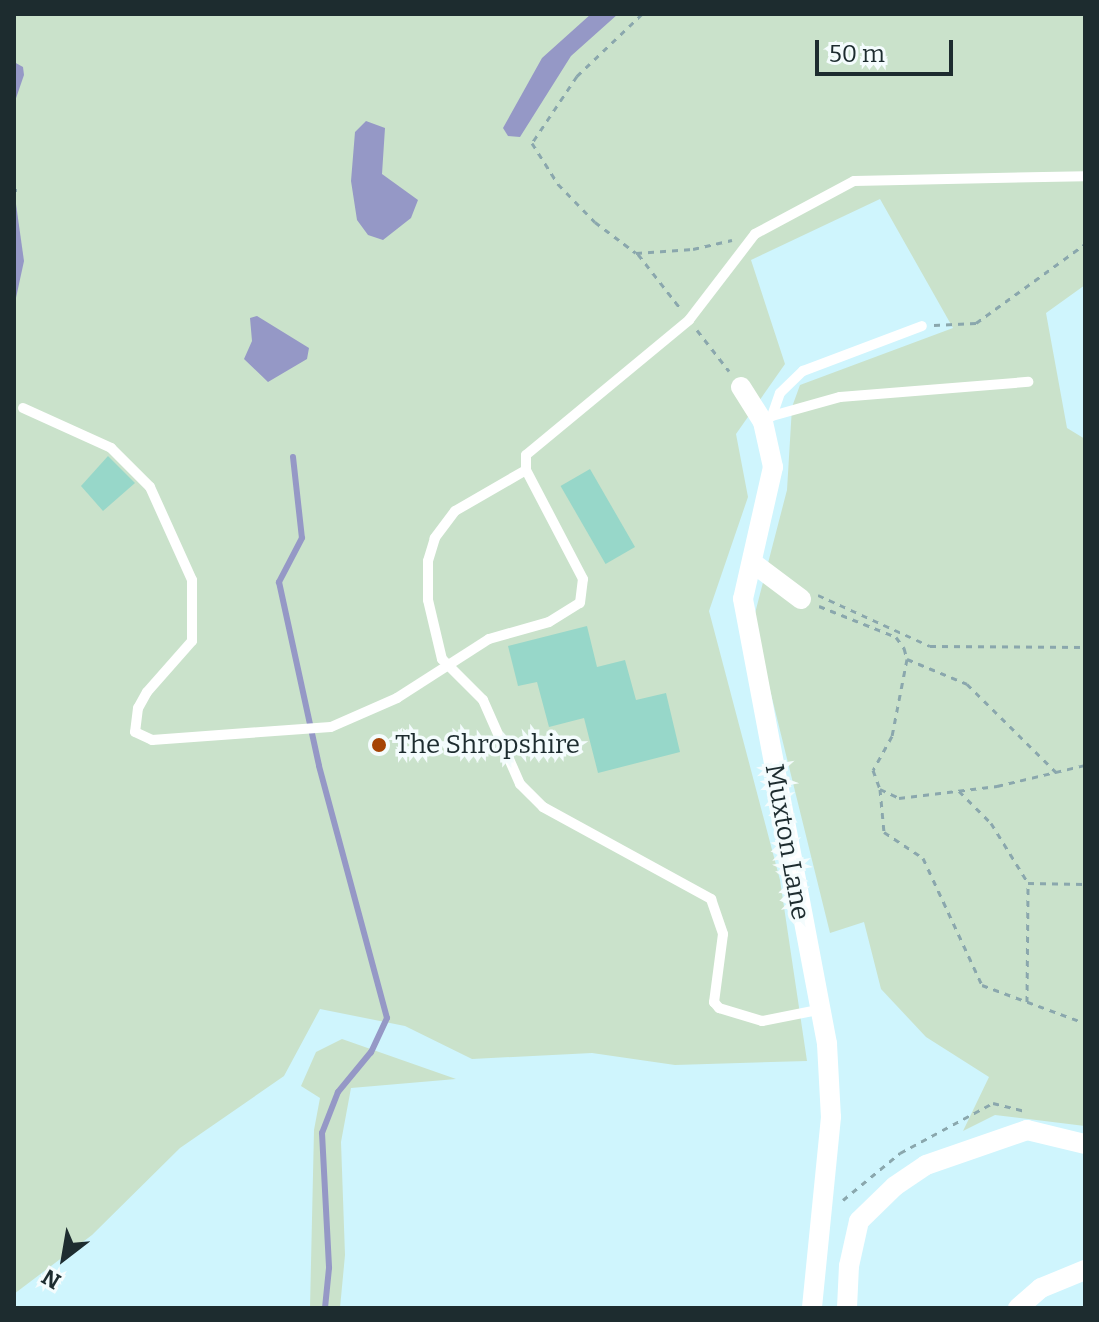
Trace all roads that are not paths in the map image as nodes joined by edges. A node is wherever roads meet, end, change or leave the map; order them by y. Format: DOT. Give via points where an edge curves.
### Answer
graph roads {
  1 [pos="1085,176"];
  2 [pos="922,326"];
  3 [pos="1028,382"];
  4 [pos="741,387"];
  5 [pos="23,408"];
  6 [pos="768,419"];
  7 [pos="526,470"];
  8 [pos="753,563"];
  9 [pos="809,596"];
  10 [pos="447,667"];
  11 [pos="818,1010"];
  12 [pos="1085,1144"];
  13 [pos="1085,1270"];
  14 [pos="812,1308"];
  15 [pos="847,1308"];
  16 [pos="1018,1308"];
  1 -- 7 [label="lane" via="854,181 755,234 689,320 526,455"];
  2 -- 6 [label="lane" via="803,371 780,393"];
  3 -- 6 [label="lane" via="840,397"];
  4 -- 6 [label="street, Muxton Lane"];
  5 -- 10 [label="lane" via="111,448 150,487 192,580 192,641 138,708 135,732 143,738 341,725"];
  6 -- 8 [label="street, Muxton Lane" via="773,467"];
  7 -- 10 [label="lane" via="455,511 435,538 428,561 428,600"];
  7 -- 10 [label="lane" via="583,579 584,592 567,614 489,639"];
  8 -- 9 [label="street"];
  8 -- 11 [label="street, Muxton Lane" via="743,599"];
  10 -- 11 [label="lane" via="483,700 520,784 543,807 711,899 723,934 714,1002 719,1008 762,1021"];
  11 -- 14 [label="street, Muxton Lane" via="827,1044 831,1117"];
  12 -- 15 [label="street" via="1027,1130 926,1165 895,1186 859,1221"];
  13 -- 16 [label="street" via="1041,1288"];
}
